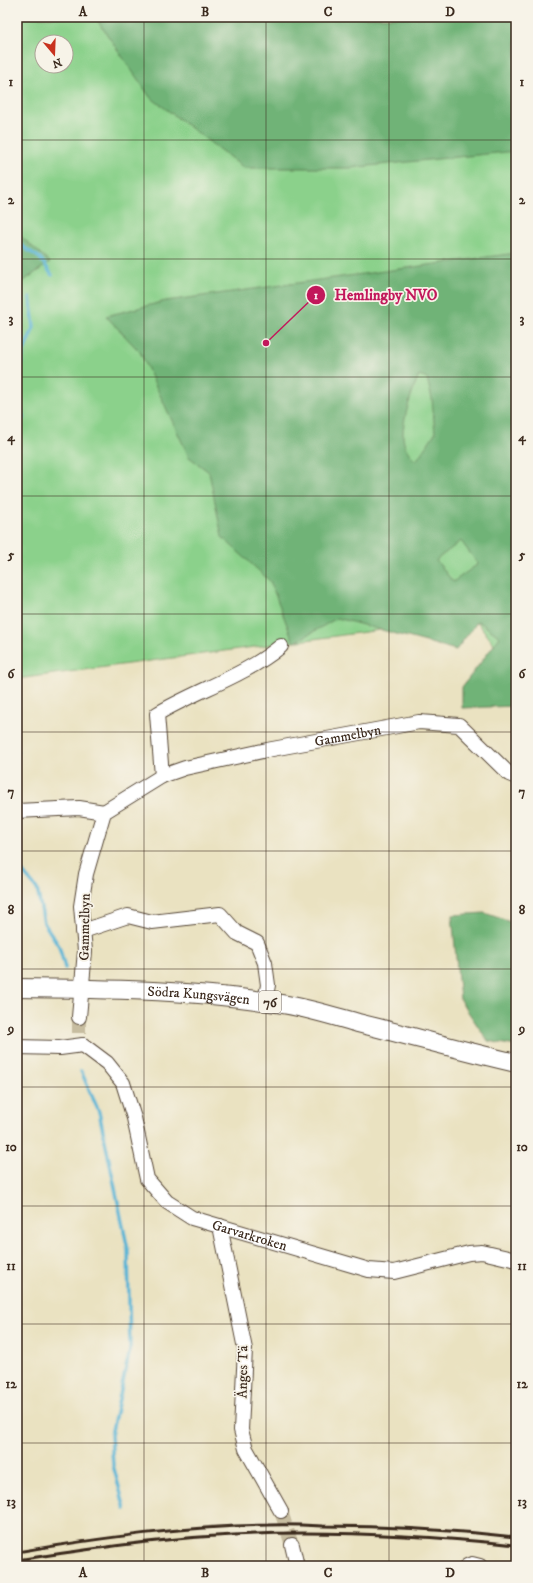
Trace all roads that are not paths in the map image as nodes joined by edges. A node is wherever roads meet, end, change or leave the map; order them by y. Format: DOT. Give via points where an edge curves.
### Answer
graph roads {
  1 [pos="281,646"];
  2 [pos="162,776"];
  3 [pos="516,778"];
  4 [pos="17,812"];
  5 [pos="104,812"];
  6 [pos="83,931"];
  7 [pos="17,988"];
  8 [pos="82,989"];
  9 [pos="266,1001"];
  10 [pos="79,1017"];
  11 [pos="17,1047"];
  12 [pos="516,1064"];
  13 [pos="220,1226"];
  14 [pos="516,1260"];
  15 [pos="281,1511"];
  16 [pos="292,1545"];
  17 [pos="297,1566"];
  18 [pos="467,1566"];
  19 [pos="480,1566"];
  1 -- 2 [label="street" via="237,673 157,714"];
  2 -- 3 [label="street, Gammelbyn" via="185,768 419,722 459,725"];
  2 -- 5 [label="street, Gammelbyn"];
  4 -- 5 [label="street" via="79,808"];
  5 -- 6 [label="street, Gammelbyn" via="86,874 82,906"];
  6 -- 8 [label="street, Gammelbyn" via="85,951"];
  6 -- 9 [label="street" via="128,916 152,922 220,914 237,933 257,943 265,963 268,985"];
  7 -- 8 [label="main road, Södra Kungsvägen / 76"];
  8 -- 9 [label="main road, Södra Kungsvägen / 76" via="185,992"];
  8 -- 10 [label="street, Gammelbyn"];
  9 -- 12 [label="main road, Södra Kungsvägen / 76"];
  11 -- 13 [label="street, Garvarkroken" via="60,1048 81,1039 107,1063 123,1083 134,1118 147,1179 167,1202 192,1218"];
  13 -- 14 [label="street, Garvarkroken" via="369,1270 394,1272 482,1252"];
  13 -- 15 [label="street, Änges Tä" via="245,1349 241,1430 246,1449"];
  16 -- 17 [label="street"];
  18 -- 19 [label="street"];
}
